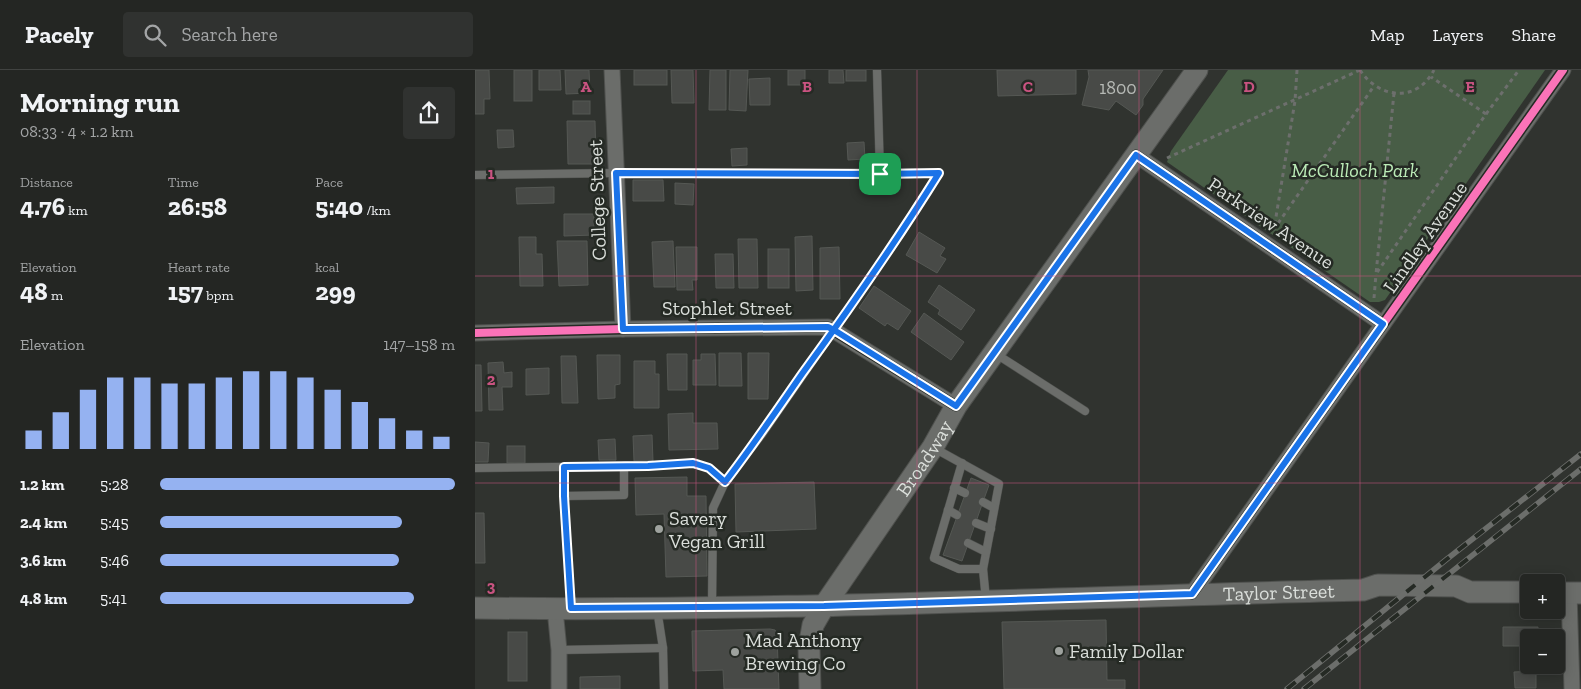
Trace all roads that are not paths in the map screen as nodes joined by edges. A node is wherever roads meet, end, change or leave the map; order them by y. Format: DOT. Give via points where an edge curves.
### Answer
graph roads {
  1 [pos="612,70"];
  2 [pos="877,70"];
  3 [pos="1197,70"];
  4 [pos="1563,70"];
  5 [pos="1136,155"];
  6 [pos="616,173"];
  7 [pos="880,174"];
  8 [pos="475,175"];
  9 [pos="1383,324"];
  10 [pos="623,329"];
  11 [pos="834,330"];
  12 [pos="475,333"];
  13 [pos="994,353"];
  14 [pos="956,406"];
  15 [pos="1085,411"];
  16 [pos="933,447"];
  17 [pos="962,463"];
  18 [pos="624,466"];
  19 [pos="564,467"];
  20 [pos="475,468"];
  21 [pos="725,482"];
  22 [pos="954,488"];
  23 [pos="965,493"];
  24 [pos="564,496"];
  25 [pos="983,502"];
  26 [pos="994,508"];
  27 [pos="948,510"];
  28 [pos="957,514"];
  29 [pos="976,523"];
  30 [pos="942,530"];
  31 [pos="991,530"];
  32 [pos="950,534"];
  33 [pos="968,543"];
  34 [pos="986,552"];
  35 [pos="983,568"];
  36 [pos="1520,592"];
  37 [pos="1569,593"];
  38 [pos="1192,594"];
  39 [pos="986,600"];
  40 [pos="824,606"];
  41 [pos="712,607"];
  42 [pos="475,608"];
  43 [pos="657,608"];
  44 [pos="563,609"];
  45 [pos="663,648"];
  46 [pos="559,650"];
  47 [pos="559,689"];
  48 [pos="664,689"];
  49 [pos="810,689"];
  50 [pos="1572,689"];
  1 -- 6 [label="street, College Street"];
  2 -- 7 [label="lane"];
  3 -- 5 [label="main road, Broadway"];
  4 -- 9 [label="street, Lindley Avenue"];
  5 -- 9 [label="street, Parkview Avenue"];
  5 -- 13 [label="main road, Broadway"];
  6 -- 7 [label="lane"];
  6 -- 8 [label="lane"];
  6 -- 10 [label="street, College Street"];
  7 -- 11 [label="lane" via="939,173"];
  9 -- 38 [label="street, Lindley Avenue"];
  10 -- 11 [label="street, Stophlet Street" via="828,327"];
  10 -- 12 [label="street, Stophlet Street"];
  11 -- 14 [label="street, Stophlet Street"];
  11 -- 21 [label="lane"];
  13 -- 14 [label="main road, Broadway"];
  13 -- 15 [label="lane"];
  14 -- 16 [label="main road, Broadway"];
  16 -- 17 [label="lane"];
  16 -- 40 [label="main road, Broadway"];
  17 -- 22 [label="lane"];
  17 -- 26 [label="lane" via="999,484"];
  18 -- 19 [label="lane"];
  18 -- 21 [label="lane" via="693,463 709,468"];
  18 -- 24 [label="lane" via="624,495"];
  19 -- 20 [label="lane"];
  19 -- 24 [label="lane"];
  21 -- 41 [label="lane" via="713,508"];
  22 -- 23 [label="lane"];
  22 -- 27 [label="lane"];
  24 -- 44 [label="lane"];
  25 -- 26 [label="lane"];
  26 -- 31 [label="lane"];
  27 -- 28 [label="lane"];
  27 -- 30 [label="lane"];
  29 -- 31 [label="lane"];
  30 -- 32 [label="lane"];
  30 -- 35 [label="lane" via="934,558 959,569"];
  31 -- 34 [label="lane"];
  33 -- 34 [label="lane"];
  34 -- 35 [label="lane"];
  35 -- 39 [label="lane"];
  36 -- 38 [label="main road, Taylor Street" via="1470,592 1455,598 1377,596 1363,590"];
  37 -- 50 [label="street"];
  38 -- 39 [label="main road, Taylor Street"];
  39 -- 40 [label="main road, Taylor Street"];
  40 -- 41 [label="main road, Taylor Street"];
  40 -- 49 [label="main road, Broadway" via="813,625 809,647"];
  41 -- 43 [label="main road, Taylor Street"];
  42 -- 44 [label="main road, Taylor Street"];
  43 -- 44 [label="main road, Taylor Street"];
  43 -- 45 [label="lane"];
  44 -- 46 [label="street"];
  45 -- 46 [label="lane"];
  45 -- 48 [label="lane"];
  46 -- 47 [label="street"];
}
